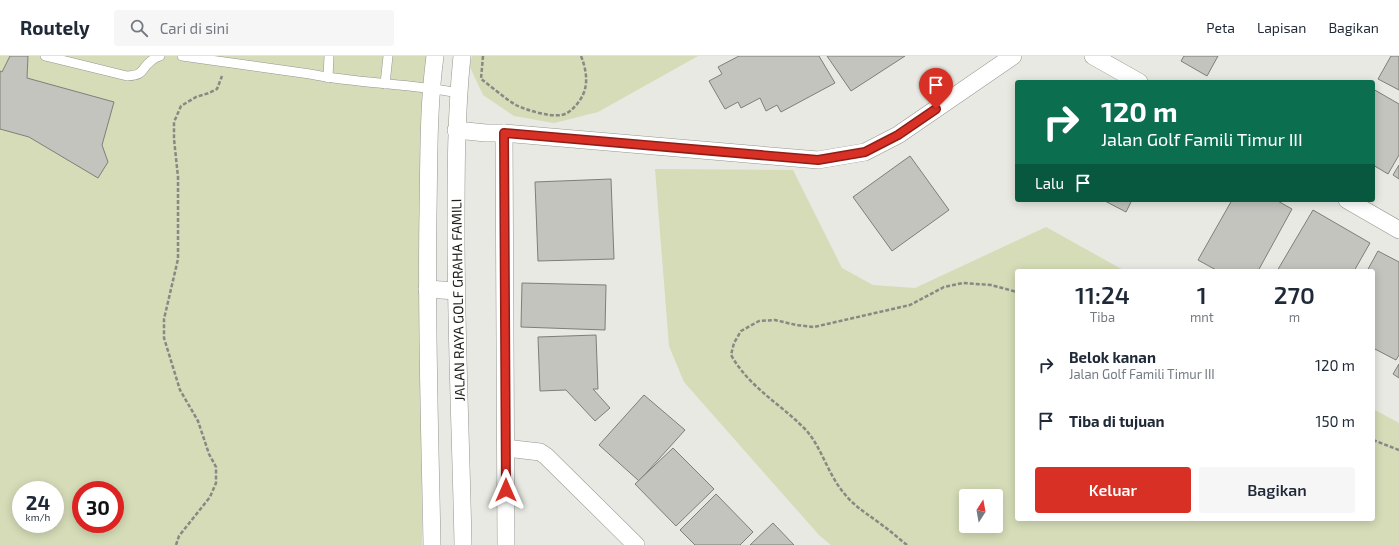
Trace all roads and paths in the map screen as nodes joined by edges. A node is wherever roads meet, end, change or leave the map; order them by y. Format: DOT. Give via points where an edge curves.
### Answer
graph roads {
  1 [pos="45,56"];
  2 [pos="160,56"];
  3 [pos="182,56"];
  4 [pos="329,56"];
  5 [pos="388,56"];
  6 [pos="434,56"];
  7 [pos="462,56"];
  8 [pos="483,56"];
  9 [pos="581,56"];
  10 [pos="1013,56"];
  11 [pos="1093,56"];
  12 [pos="228,63"];
  13 [pos="328,78"];
  14 [pos="1135,80"];
  15 [pos="385,84"];
  16 [pos="431,88"];
  17 [pos="458,93"];
  18 [pos="456,130"];
  19 [pos="504,133"];
  20 [pos="1350,202"];
  21 [pos="1399,230"];
  22 [pos="427,289"];
  23 [pos="456,291"];
  24 [pos="1015,291"];
  25 [pos="1375,441"];
  26 [pos="506,448"];
  27 [pos="1399,450"];
  28 [pos="176,545"];
  29 [pos="432,545"];
  30 [pos="463,545"];
  31 [pos="506,545"];
  32 [pos="636,545"];
  33 [pos="907,545"];
  1 -- 2 [label="lane" via="136,76 150,61"];
  3 -- 12 [label="lane"];
  4 -- 13 [label="lane"];
  5 -- 15 [label="lane"];
  6 -- 16 [label="street, JALAN RAYA GOLF GRAHA FAMILI"];
  7 -- 17 [label="street, JALAN RAYA GOLF GRAHA FAMILI"];
  8 -- 9 [label="path" via="481,79 515,104 537,113 561,115 573,109 581,99 586,86"];
  10 -- 19 [label="street" via="898,135 865,152 818,160"];
  11 -- 14 [label="street"];
  12 -- 13 [label="lane"];
  12 -- 28 [label="path" via="217,89 181,106 174,122 178,177 178,259 164,319 164,338 180,390 198,421 216,467 216,483 210,497 179,536"];
  13 -- 15 [label="lane"];
  15 -- 16 [label="lane"];
  16 -- 17 [label="lane"];
  16 -- 22 [label="street, JALAN RAYA GOLF GRAHA FAMILI"];
  17 -- 18 [label="street, JALAN RAYA GOLF GRAHA FAMILI"];
  18 -- 19 [label="street"];
  18 -- 23 [label="street, JALAN RAYA GOLF GRAHA FAMILI"];
  19 -- 26 [label="street"];
  20 -- 21 [label="street"];
  22 -- 23 [label="street"];
  22 -- 29 [label="street, JALAN RAYA GOLF GRAHA FAMILI"];
  23 -- 30 [label="street, JALAN RAYA GOLF GRAHA FAMILI"];
  24 -- 33 [label="path" via="991,285 964,283 944,287 910,305 814,327 775,320 759,321 741,331 734,343 731,354 738,368 759,390 804,428 839,488 852,503"];
  25 -- 27 [label="path"];
  26 -- 31 [label="street"];
  26 -- 32 [label="street" via="540,452 546,456"];
}
